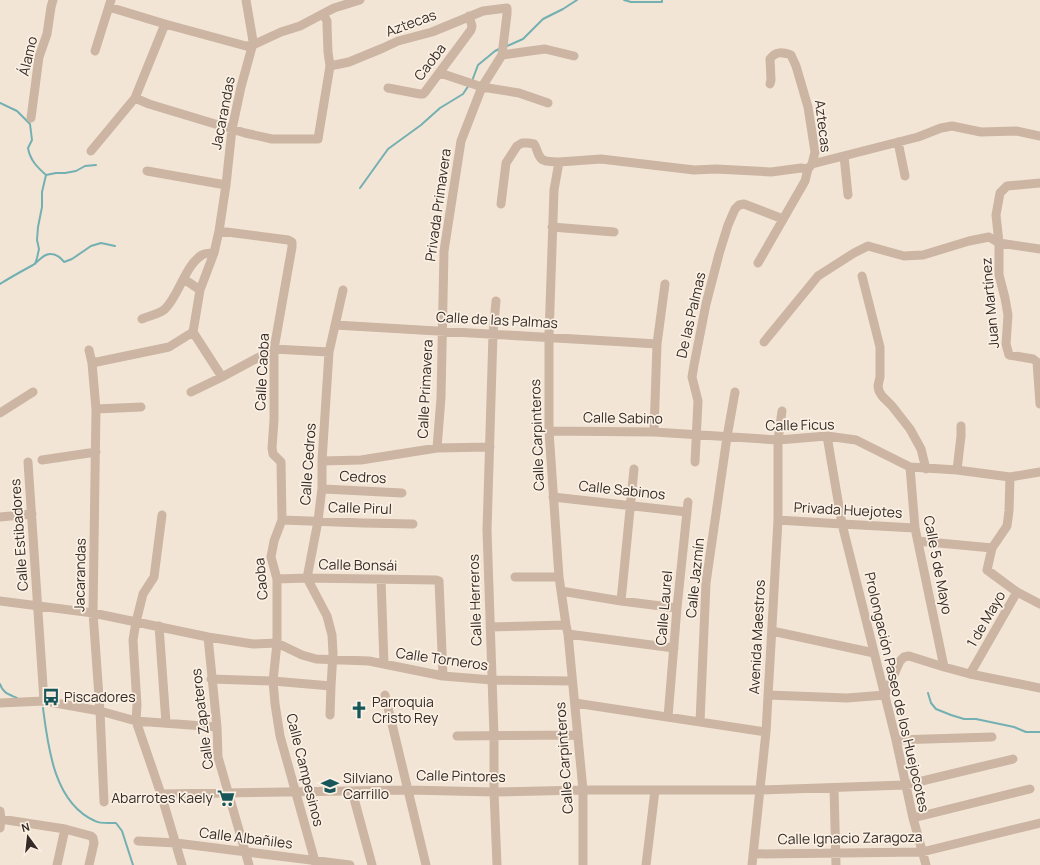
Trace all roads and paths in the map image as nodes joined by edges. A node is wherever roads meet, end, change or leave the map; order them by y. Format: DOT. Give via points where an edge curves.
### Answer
graph roads {
  1 [pos="53,0"];
  2 [pos="246,0"];
  3 [pos="360,0"];
  4 [pos="110,3"];
  5 [pos="323,14"];
  6 [pos="469,16"];
  7 [pos="166,24"];
  8 [pos="253,44"];
  9 [pos="95,51"];
  10 [pos="502,55"];
  11 [pos="574,56"];
  12 [pos="330,66"];
  13 [pos="440,73"];
  14 [pos="770,84"];
  15 [pos="482,86"];
  16 [pos="388,88"];
  17 [pos="135,98"];
  18 [pos="548,103"];
  19 [pos="32,118"];
  20 [pos="232,129"];
  21 [pos="1040,136"];
  22 [pos="898,142"];
  23 [pos="91,151"];
  24 [pos="844,156"];
  25 [pos="559,162"];
  26 [pos="810,166"];
  27 [pos="147,171"];
  28 [pos="905,176"];
  29 [pos="1040,183"];
  30 [pos="226,185"];
  31 [pos="848,195"];
  32 [pos="501,204"];
  33 [pos="783,220"];
  34 [pos="552,227"];
  35 [pos="219,231"];
  36 [pos="614,232"];
  37 [pos="999,243"];
  38 [pos="1040,249"];
  39 [pos="214,253"];
  40 [pos="758,262"];
  41 [pos="862,276"];
  42 [pos="184,279"];
  43 [pos="665,284"];
  44 [pos="200,290"];
  45 [pos="343,290"];
  46 [pos="496,301"];
  47 [pos="142,319"];
  48 [pos="335,325"];
  49 [pos="193,332"];
  50 [pos="442,332"];
  51 [pos="493,334"];
  52 [pos="549,336"];
  53 [pos="764,342"];
  54 [pos="657,344"];
  55 [pos="274,349"];
  56 [pos="89,350"];
  57 [pos="330,352"];
  58 [pos="92,363"];
  59 [pos="1038,363"];
  60 [pos="222,377"];
  61 [pos="33,392"];
  62 [pos="191,392"];
  63 [pos="735,392"];
  64 [pos="1040,404"];
  65 [pos="141,407"];
  66 [pos="96,409"];
  67 [pos="782,410"];
  68 [pos="0,413"];
  69 [pos="961,426"];
  70 [pos="549,431"];
  71 [pos="654,432"];
  72 [pos="697,436"];
  73 [pos="827,436"];
  74 [pos="727,437"];
  75 [pos="778,440"];
  76 [pos="490,447"];
  77 [pos="437,448"];
  78 [pos="96,452"];
  79 [pos="42,460"];
  80 [pos="322,461"];
  81 [pos="28,462"];
  82 [pos="696,462"];
  83 [pos="910,467"];
  84 [pos="926,468"];
  85 [pos="634,469"];
  86 [pos="957,470"];
  87 [pos="1040,472"];
  88 [pos="282,476"];
  89 [pos="1010,477"];
  90 [pos="322,488"];
  91 [pos="402,493"];
  92 [pos="553,497"];
  93 [pos="630,505"];
  94 [pos="687,507"];
  95 [pos="32,514"];
  96 [pos="162,516"];
  97 [pos="0,517"];
  98 [pos="282,520"];
  99 [pos="778,520"];
  100 [pos="318,521"];
  101 [pos="413,524"];
  102 [pos="842,524"];
  103 [pos="915,528"];
  104 [pos="918,541"];
  105 [pos="992,548"];
  106 [pos="515,577"];
  107 [pos="559,577"];
  108 [pos="307,578"];
  109 [pos="277,579"];
  110 [pos="381,579"];
  111 [pos="561,591"];
  112 [pos="1018,592"];
  113 [pos="0,601"];
  114 [pos="621,601"];
  115 [pos="1040,604"];
  116 [pos="38,606"];
  117 [pos="677,608"];
  118 [pos="93,613"];
  119 [pos="136,622"];
  120 [pos="566,625"];
  121 [pos="159,626"];
  122 [pos="490,627"];
  123 [pos="772,631"];
  124 [pos="568,634"];
  125 [pos="208,637"];
  126 [pos="277,643"];
  127 [pos="674,648"];
  128 [pos="874,653"];
  129 [pos="332,659"];
  130 [pos="384,664"];
  131 [pos="944,667"];
  132 [pos="970,674"];
  133 [pos="443,676"];
  134 [pos="211,679"];
  135 [pos="492,680"];
  136 [pos="273,681"];
  137 [pos="572,681"];
  138 [pos="331,686"];
  139 [pos="1040,688"];
  140 [pos="385,695"];
  141 [pos="768,695"];
  142 [pos="885,695"];
  143 [pos="44,701"];
  144 [pos="0,703"];
  145 [pos="574,703"];
  146 [pos="100,711"];
  147 [pos="330,715"];
  148 [pos="668,717"];
  149 [pos="136,721"];
  150 [pos="166,722"];
  151 [pos="700,722"];
  152 [pos="217,727"];
  153 [pos="766,732"];
  154 [pos="578,735"];
  155 [pos="457,736"];
  156 [pos="494,736"];
  157 [pos="992,737"];
  158 [pos="896,740"];
  159 [pos="1013,759"];
  160 [pos="905,785"];
  161 [pos="834,788"];
  162 [pos="1030,789"];
  163 [pos="408,790"];
  164 [pos="583,790"];
  165 [pos="655,790"];
  166 [pos="760,790"];
  167 [pos="352,791"];
  168 [pos="295,792"];
  169 [pos="494,792"];
  170 [pos="228,793"];
  171 [pos="161,794"];
  172 [pos="104,802"];
  173 [pos="913,818"];
  174 [pos="0,820"];
  175 [pos="1040,824"];
  176 [pos="65,829"];
  177 [pos="138,841"];
  178 [pos="176,843"];
  179 [pos="245,852"];
  180 [pos="922,852"];
  181 [pos="835,853"];
  182 [pos="753,854"];
  183 [pos="315,863"];
  184 [pos="57,865"];
  185 [pos="89,865"];
  186 [pos="182,865"];
  187 [pos="249,865"];
  188 [pos="350,865"];
  189 [pos="372,865"];
  190 [pos="426,865"];
  191 [pos="496,865"];
  192 [pos="584,865"];
  193 [pos="646,865"];
  194 [pos="752,865"];
  195 [pos="836,865"];
  196 [pos="926,865"];
  1 -- 19 [label="street, Álamo" via="47,34 39,57"];
  2 -- 8 [label="street, Jacarandas"];
  3 -- 5 [label="street"];
  4 -- 7 [label="street"];
  4 -- 9 [label="street"];
  5 -- 8 [label="street"];
  5 -- 12 [label="street" via="328,25"];
  6 -- 10 [label="street, Aztecas" via="483,11 507,8"];
  6 -- 12 [label="street, Aztecas" via="428,33 398,41 349,62"];
  6 -- 13 [label="street, Caoba" via="471,30"];
  7 -- 8 [label="street" via="244,46"];
  7 -- 17 [label="street"];
  8 -- 20 [label="street, Jacarandas"];
  10 -- 11 [label="street" via="545,49"];
  10 -- 15 [label="street, Privada Primavera"];
  12 -- 20 [label="street" via="318,139 272,139"];
  13 -- 15 [label="street"];
  13 -- 16 [label="street, Caoba" via="423,94"];
  14 -- 26 [label="street, Aztecas" via="770,59 777,53 791,55 808,107 815,152"];
  15 -- 18 [label="street" via="518,93"];
  15 -- 50 [label="street, Privada Primavera" via="461,141 444,251"];
  17 -- 20 [label="street"];
  17 -- 23 [label="street"];
  20 -- 30 [label="street, Jacarandas"];
  21 -- 22 [label="street" via="1016,131 982,132 952,126"];
  22 -- 24 [label="street"];
  22 -- 28 [label="street"];
  24 -- 26 [label="street"];
  24 -- 31 [label="street"];
  25 -- 26 [label="street" via="601,159 694,170 771,172"];
  25 -- 32 [label="street" via="542,160 534,144 522,143 517,146 506,163"];
  25 -- 34 [label="street, Calle Carpinteros"];
  26 -- 33 [label="street, Aztecas" via="805,181"];
  27 -- 30 [label="street"];
  29 -- 37 [label="street, Juan Martínez" via="1007,186 1000,193 996,215"];
  30 -- 35 [label="street, Jacarandas"];
  33 -- 40 [label="street, Aztecas"];
  33 -- 72 [label="street, De las Palmas" via="744,204 735,209 728,225 706,304 692,376 698,401"];
  34 -- 36 [label="street"];
  34 -- 52 [label="street, Calle Carpinteros"];
  35 -- 39 [label="street, Jacarandas"];
  35 -- 55 [label="street, Calle Caoba" via="292,242"];
  37 -- 38 [label="street"];
  37 -- 53 [label="street" via="989,237 923,256 904,256 868,246 818,276"];
  37 -- 59 [label="street, Juan Martínez" via="998,275 1008,315 1006,344 1009,355 1033,359"];
  39 -- 42 [label="street" via="201,255"];
  39 -- 44 [label="street, Jacarandas"];
  41 -- 84 [label="street" via="880,347 879,391 910,429 921,448"];
  42 -- 44 [label="street"];
  42 -- 47 [label="street" via="164,311"];
  43 -- 54 [label="street"];
  44 -- 49 [label="street, Jacarandas"];
  45 -- 48 [label="street, Calle Cedros"];
  46 -- 51 [label="street, Calle Herreros"];
  48 -- 50 [label="street, Calle de las Palmas"];
  48 -- 57 [label="street, Calle Cedros"];
  49 -- 58 [label="street" via="169,347"];
  49 -- 60 [label="street"];
  50 -- 51 [label="street, Calle de las Palmas"];
  50 -- 77 [label="street, Calle Primavera"];
  51 -- 52 [label="street, Calle de las Palmas"];
  51 -- 76 [label="street, Calle Herreros"];
  52 -- 54 [label="street, Calle de las Palmas"];
  52 -- 70 [label="street, Calle Carpinteros"];
  54 -- 71 [label="street"];
  55 -- 57 [label="street"];
  55 -- 60 [label="street"];
  55 -- 88 [label="street, Calle Caoba" via="272,448 273,454 281,462"];
  56 -- 58 [label="street, Jacarandas"];
  57 -- 80 [label="street, Calle Cedros"];
  58 -- 66 [label="street, Jacarandas"];
  59 -- 64 [label="street"];
  60 -- 62 [label="street"];
  61 -- 68 [label="street"];
  63 -- 74 [label="street, Calle Jazmín"];
  65 -- 66 [label="street"];
  66 -- 78 [label="street, Jacarandas"];
  67 -- 75 [label="street, Avenida Maestros"];
  69 -- 86 [label="street"];
  70 -- 71 [label="street, Calle Sabino"];
  70 -- 92 [label="street, Calle Carpinteros"];
  71 -- 72 [label="street, Calle Sabino"];
  72 -- 74 [label="street, Calle Ficus"];
  72 -- 82 [label="street, De las Palmas"];
  73 -- 75 [label="street, Calle Ficus"];
  73 -- 83 [label="street, Calle Ficus" via="856,440"];
  73 -- 102 [label="street, Prolongación Paseo de los Huejocotes"];
  74 -- 75 [label="street, Calle Ficus"];
  74 -- 151 [label="street, Calle Jazmín" via="706,583"];
  75 -- 99 [label="street, Avenida Maestros"];
  76 -- 77 [label="street"];
  76 -- 122 [label="street, Calle Herreros" via="487,530"];
  77 -- 80 [label="street" via="361,460"];
  78 -- 79 [label="street"];
  78 -- 118 [label="street, Jacarandas"];
  80 -- 90 [label="street, Calle Cedros"];
  81 -- 95 [label="street, Calle Estibadores"];
  83 -- 84 [label="street, Calle Ficus"];
  83 -- 103 [label="street, Calle 5 de Mayo"];
  84 -- 86 [label="street, Calle Ficus"];
  85 -- 93 [label="street"];
  86 -- 89 [label="street, Calle Ficus"];
  87 -- 89 [label="street, Calle Ficus"];
  88 -- 98 [label="street, Caoba"];
  89 -- 105 [label="street, 1 de Mayo" via="1007,526"];
  90 -- 91 [label="street, Cedros"];
  90 -- 100 [label="street, Calle Cedros"];
  92 -- 93 [label="street, Calle Sabinos"];
  92 -- 107 [label="street, Calle Carpinteros"];
  93 -- 94 [label="street, Calle Sabinos"];
  93 -- 114 [label="street"];
  94 -- 117 [label="street, Calle Laurel"];
  95 -- 97 [label="street"];
  95 -- 116 [label="street, Calle Estibadores"];
  96 -- 119 [label="street" via="154,577 143,594"];
  98 -- 100 [label="street, Calle Pirul"];
  98 -- 109 [label="street, Caoba" via="274,541 272,557"];
  99 -- 102 [label="street, Privada Huejotes"];
  99 -- 123 [label="street, Avenida Maestros"];
  100 -- 101 [label="street, Calle Pirul"];
  100 -- 108 [label="street, Calle Cedros"];
  102 -- 103 [label="street, Privada Huejotes"];
  102 -- 128 [label="street, Prolongación Paseo de los Huejocotes"];
  103 -- 104 [label="street, Calle 5 de Mayo"];
  104 -- 105 [label="street"];
  104 -- 131 [label="street, Calle 5 de Mayo"];
  105 -- 112 [label="street, 1 de Mayo" via="987,570"];
  106 -- 107 [label="street"];
  107 -- 111 [label="street, Calle Carpinteros"];
  108 -- 109 [label="street, Calle Bonsái"];
  108 -- 110 [label="street, Calle Bonsái"];
  108 -- 129 [label="street" via="327,616 332,634"];
  109 -- 126 [label="street, Caoba"];
  110 -- 130 [label="street"];
  110 -- 133 [label="street, Calle Bonsái" via="439,581"];
  111 -- 114 [label="street"];
  111 -- 120 [label="street, Calle Carpinteros"];
  112 -- 115 [label="street"];
  112 -- 132 [label="street, 1 de Mayo"];
  113 -- 116 [label="street"];
  114 -- 117 [label="street"];
  116 -- 118 [label="street"];
  116 -- 143 [label="street, Calle Estibadores"];
  117 -- 127 [label="street, Calle Laurel"];
  118 -- 119 [label="street"];
  118 -- 146 [label="street, Jacarandas"];
  119 -- 121 [label="street"];
  119 -- 149 [label="street" via="133,640 138,705"];
  120 -- 122 [label="street"];
  120 -- 124 [label="street, Calle Carpinteros"];
  121 -- 125 [label="street"];
  121 -- 150 [label="street"];
  122 -- 135 [label="street, Calle Herreros"];
  123 -- 128 [label="street"];
  123 -- 141 [label="street, Avenida Maestros"];
  124 -- 127 [label="street"];
  124 -- 137 [label="street, Calle Carpinteros"];
  125 -- 126 [label="street" via="253,644"];
  125 -- 134 [label="street, Calle Zapateros"];
  126 -- 129 [label="street, Calle Torneros" via="302,655 316,659"];
  126 -- 136 [label="street, Caoba"];
  127 -- 148 [label="street, Calle Laurel"];
  128 -- 142 [label="street, Prolongación Paseo de los Huejocotes"];
  129 -- 130 [label="street, Calle Torneros"];
  129 -- 138 [label="street"];
  130 -- 133 [label="street, Calle Torneros"];
  131 -- 132 [label="street"];
  131 -- 142 [label="street" via="909,656 904,657"];
  132 -- 139 [label="street"];
  133 -- 135 [label="street, Calle Torneros"];
  134 -- 136 [label="street"];
  134 -- 152 [label="street, Calle Zapateros"];
  135 -- 137 [label="street, Calle Torneros"];
  135 -- 156 [label="street, Calle Herreros"];
  136 -- 138 [label="street"];
  136 -- 168 [label="street, Calle Campesinos" via="280,736"];
  137 -- 145 [label="street, Calle Carpinteros"];
  138 -- 147 [label="street"];
  140 -- 163 [label="street"];
  141 -- 142 [label="street" via="847,698"];
  141 -- 153 [label="street, Avenida Maestros"];
  142 -- 158 [label="street, Prolongación Paseo de los Huejocotes"];
  143 -- 144 [label="street"];
  143 -- 146 [label="street"];
  145 -- 148 [label="street"];
  145 -- 154 [label="street, Calle Carpinteros"];
  146 -- 149 [label="street"];
  146 -- 172 [label="street, Jacarandas"];
  148 -- 151 [label="street"];
  149 -- 150 [label="street"];
  149 -- 171 [label="street"];
  150 -- 152 [label="street"];
  151 -- 153 [label="street"];
  152 -- 170 [label="street, Calle Zapateros" via="218,757"];
  153 -- 166 [label="street, Avenida Maestros"];
  154 -- 156 [label="street"];
  154 -- 164 [label="street, Calle Carpinteros"];
  155 -- 156 [label="street"];
  156 -- 169 [label="street, Calle Herreros"];
  157 -- 158 [label="street"];
  158 -- 160 [label="street, Prolongación Paseo de los Huejocotes"];
  159 -- 160 [label="street, Calle Pintores"];
  160 -- 161 [label="street, Calle Pintores"];
  160 -- 173 [label="street, Prolongación Paseo de los Huejocotes"];
  161 -- 166 [label="street, Calle Pintores"];
  161 -- 181 [label="street"];
  162 -- 173 [label="street"];
  163 -- 167 [label="street, Calle Pintores"];
  163 -- 169 [label="street, Calle Pintores"];
  163 -- 190 [label="street"];
  164 -- 165 [label="street, Calle Pintores"];
  164 -- 169 [label="street, Calle Pintores"];
  164 -- 192 [label="street, Calle Carpinteros"];
  165 -- 166 [label="street, Calle Pintores"];
  165 -- 193 [label="street"];
  166 -- 182 [label="street, Avenida Maestros"];
  167 -- 168 [label="street, Calle Pintores"];
  167 -- 189 [label="street"];
  168 -- 170 [label="street, Calle Pintores"];
  168 -- 183 [label="street, Calle Campesinos"];
  169 -- 191 [label="street, Calle Herreros"];
  170 -- 171 [label="street, Calle Pintores"];
  170 -- 179 [label="street, Calle Zapateros"];
  171 -- 178 [label="street"];
  173 -- 180 [label="street, Prolongación Paseo de los Huejocotes"];
  174 -- 176 [label="street"];
  175 -- 180 [label="street, Calle Ignacio Zaragoza"];
  176 -- 184 [label="street"];
  176 -- 185 [label="street" via="93,838"];
  177 -- 178 [label="street, Calle Albañiles"];
  178 -- 179 [label="street, Calle Albañiles"];
  178 -- 186 [label="street"];
  179 -- 183 [label="street, Calle Albañiles"];
  179 -- 187 [label="street, Calle Zapateros"];
  180 -- 181 [label="street, Calle Ignacio Zaragoza"];
  180 -- 196 [label="street, Prolongación Paseo de los Huejocotes"];
  181 -- 182 [label="street, Calle Ignacio Zaragoza"];
  181 -- 195 [label="street"];
  182 -- 194 [label="street, Avenida Maestros"];
  183 -- 188 [label="street, Calle Albañiles"];
}
